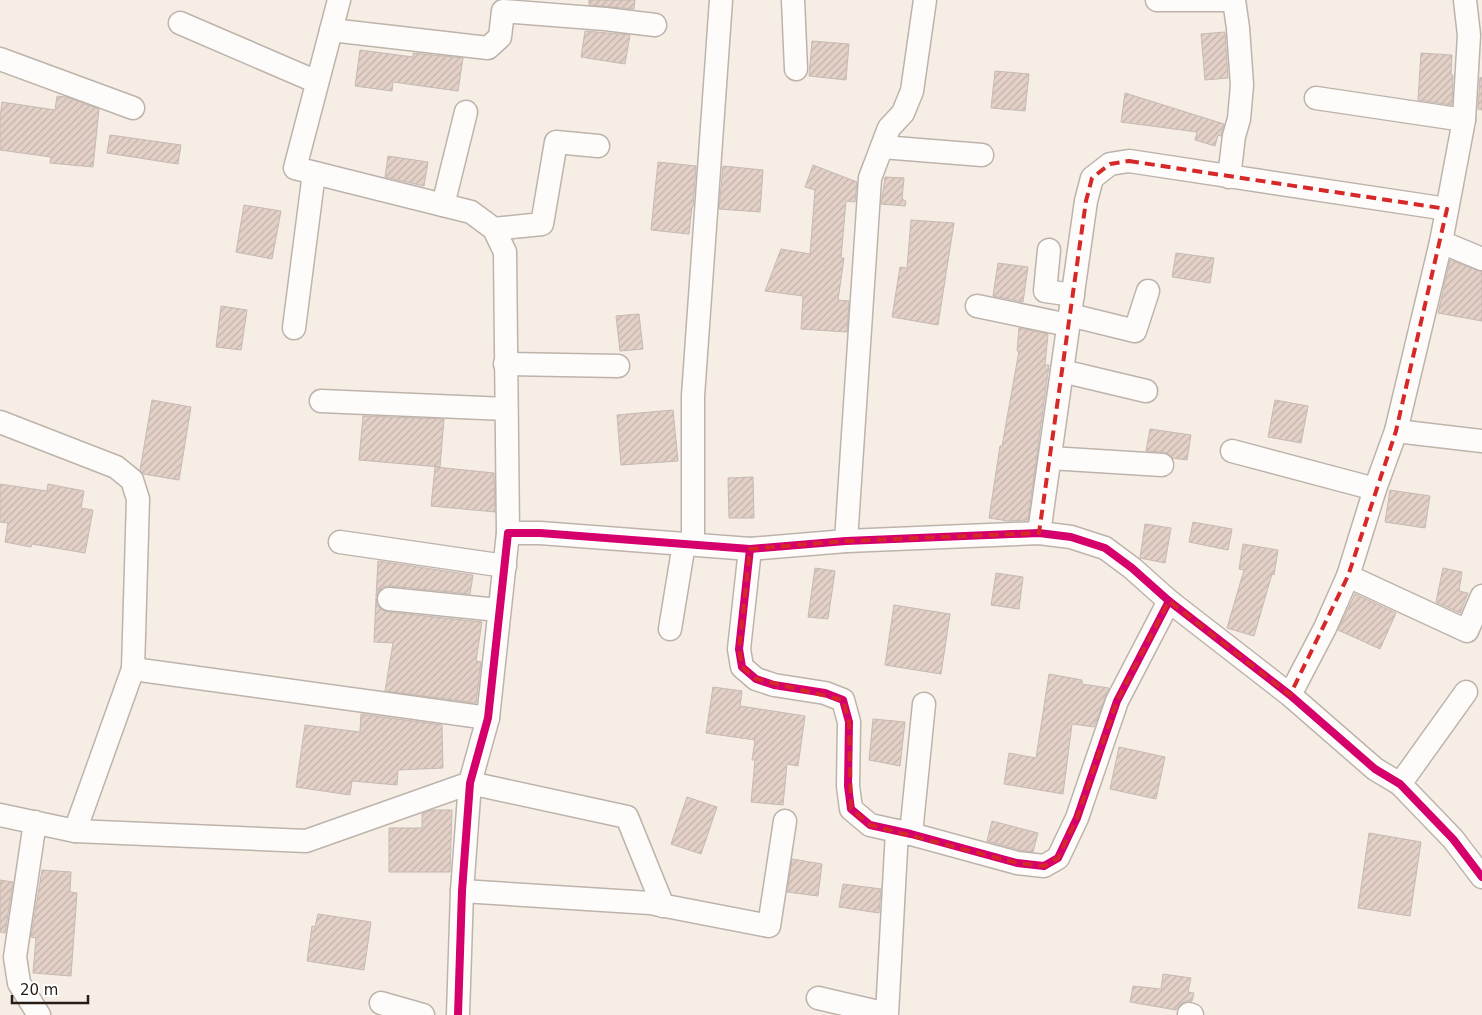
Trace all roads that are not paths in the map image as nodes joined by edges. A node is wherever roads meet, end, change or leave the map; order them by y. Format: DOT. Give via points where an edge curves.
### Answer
graph roads {
  1 [pos="339,0"];
  2 [pos="721,0"];
  3 [pos="793,0"];
  4 [pos="925,0"];
  5 [pos="1157,0"];
  6 [pos="1234,0"];
  7 [pos="1465,0"];
  8 [pos="545,7"];
  9 [pos="180,24"];
  10 [pos="655,25"];
  11 [pos="331,30"];
  12 [pos="0,59"];
  13 [pos="796,69"];
  14 [pos="317,82"];
  15 [pos="1316,98"];
  16 [pos="134,108"];
  17 [pos="466,112"];
  18 [pos="1469,126"];
  19 [pos="598,146"];
  20 [pos="882,147"];
  21 [pos="982,155"];
  22 [pos="314,173"];
  23 [pos="1229,177"];
  24 [pos="444,205"];
  25 [pos="1447,209"];
  26 [pos="494,229"];
  27 [pos="1441,242"];
  28 [pos="1049,250"];
  29 [pos="1482,259"];
  30 [pos="1148,291"];
  31 [pos="977,306"];
  32 [pos="1070,312"];
  33 [pos="294,328"];
  34 [pos="505,364"];
  35 [pos="618,366"];
  36 [pos="1062,371"];
  37 [pos="1146,391"];
  38 [pos="321,401"];
  39 [pos="506,409"];
  40 [pos="0,422"];
  41 [pos="1396,431"];
  42 [pos="1482,442"];
  43 [pos="1232,451"];
  44 [pos="1050,458"];
  45 [pos="1162,465"];
  46 [pos="1375,489"];
  47 [pos="508,533"];
  48 [pos="1039,533"];
  49 [pos="846,541"];
  50 [pos="340,542"];
  51 [pos="689,544"];
  52 [pos="750,549"];
  53 [pos="505,566"];
  54 [pos="1348,576"];
  55 [pos="1482,596"];
  56 [pos="389,599"];
  57 [pos="1169,601"];
  58 [pos="498,610"];
  59 [pos="670,629"];
  60 [pos="133,670"];
  61 [pos="1466,692"];
  62 [pos="1290,695"];
  63 [pos="924,704"];
  64 [pos="488,718"];
  65 [pos="470,783"];
  66 [pos="1400,784"];
  67 [pos="0,815"];
  68 [pos="785,821"];
  69 [pos="35,822"];
  70 [pos="75,831"];
  71 [pos="904,832"];
  72 [pos="1482,877"];
  73 [pos="462,891"];
  74 [pos="663,906"];
  75 [pos="818,998"];
  76 [pos="381,1004"];
  77 [pos="39,1015"];
  78 [pos="423,1015"];
  79 [pos="458,1015"];
  1 -- 11 [label="street"];
  2 -- 51 [label="street" via="693,396"];
  3 -- 13 [label="street"];
  4 -- 20 [label="street" via="912,91 904,113 889,128"];
  5 -- 6 [label="street"];
  6 -- 23 [label="street" via="1242,85"];
  7 -- 18 [label="street" via="1469,35"];
  8 -- 10 [label="street"];
  8 -- 11 [label="street" via="503,11 500,37 488,48"];
  9 -- 14 [label="street"];
  11 -- 14 [label="street"];
  12 -- 16 [label="street"];
  14 -- 22 [label="street" via="295,168"];
  15 -- 18 [label="street"];
  17 -- 24 [label="street"];
  18 -- 25 [label="street"];
  19 -- 26 [label="street" via="556,142 542,224"];
  20 -- 21 [label="street"];
  20 -- 49 [label="street" via="870,178"];
  22 -- 24 [label="street"];
  22 -- 33 [label="street"];
  23 -- 25 [label="street"];
  23 -- 32 [label="street" via="1129,161 1110,164 1092,178"];
  24 -- 26 [label="street" via="471,212"];
  25 -- 27 [label="street"];
  26 -- 34 [label="street" via="505,252"];
  27 -- 29 [label="street"];
  27 -- 41 [label="street"];
  28 -- 32 [label="street" via="1045,291"];
  30 -- 32 [label="street" via="1135,332"];
  31 -- 32 [label="street"];
  32 -- 36 [label="street"];
  34 -- 35 [label="street"];
  34 -- 39 [label="street"];
  36 -- 37 [label="street"];
  36 -- 44 [label="street"];
  38 -- 39 [label="street"];
  39 -- 47 [label="street"];
  40 -- 60 [label="street" via="116,467 132,480 138,499"];
  41 -- 42 [label="street"];
  41 -- 46 [label="street"];
  43 -- 46 [label="street"];
  44 -- 45 [label="street"];
  44 -- 48 [label="street"];
  46 -- 54 [label="street"];
  47 -- 51 [label="street"];
  47 -- 53 [label="street"];
  48 -- 49 [label="street"];
  48 -- 57 [label="street" via="1071,537 1105,548"];
  49 -- 52 [label="street"];
  50 -- 53 [label="street"];
  51 -- 52 [label="street"];
  51 -- 59 [label="street"];
  52 -- 71 [label="street" via="739,649 742,667 756,679 774,685 825,693 843,700 849,722 850,809 870,825"];
  53 -- 58 [label="street"];
  54 -- 55 [label="street" via="1466,631"];
  54 -- 62 [label="street"];
  56 -- 58 [label="street"];
  57 -- 62 [label="street"];
  57 -- 71 [label="street" via="1117,700 1077,818 1058,858 1044,866 1017,863"];
  58 -- 64 [label="street"];
  60 -- 64 [label="street"];
  60 -- 70 [label="street"];
  61 -- 66 [label="street"];
  62 -- 66 [label="street" via="1375,769"];
  63 -- 71 [label="street"];
  64 -- 65 [label="street"];
  65 -- 70 [label="street" via="306,840"];
  65 -- 73 [label="street"];
  65 -- 74 [label="street" via="627,818"];
  66 -- 72 [label="street" via="1453,839"];
  67 -- 69 [label="street"];
  68 -- 74 [label="street" via="769,926"];
  69 -- 70 [label="street"];
  69 -- 77 [label="street" via="15,957 19,983"];
  71 -- 75 [label="street" via="887,1014"];
  73 -- 74 [label="street"];
  73 -- 79 [label="street"];
  76 -- 78 [label="street"];
}
